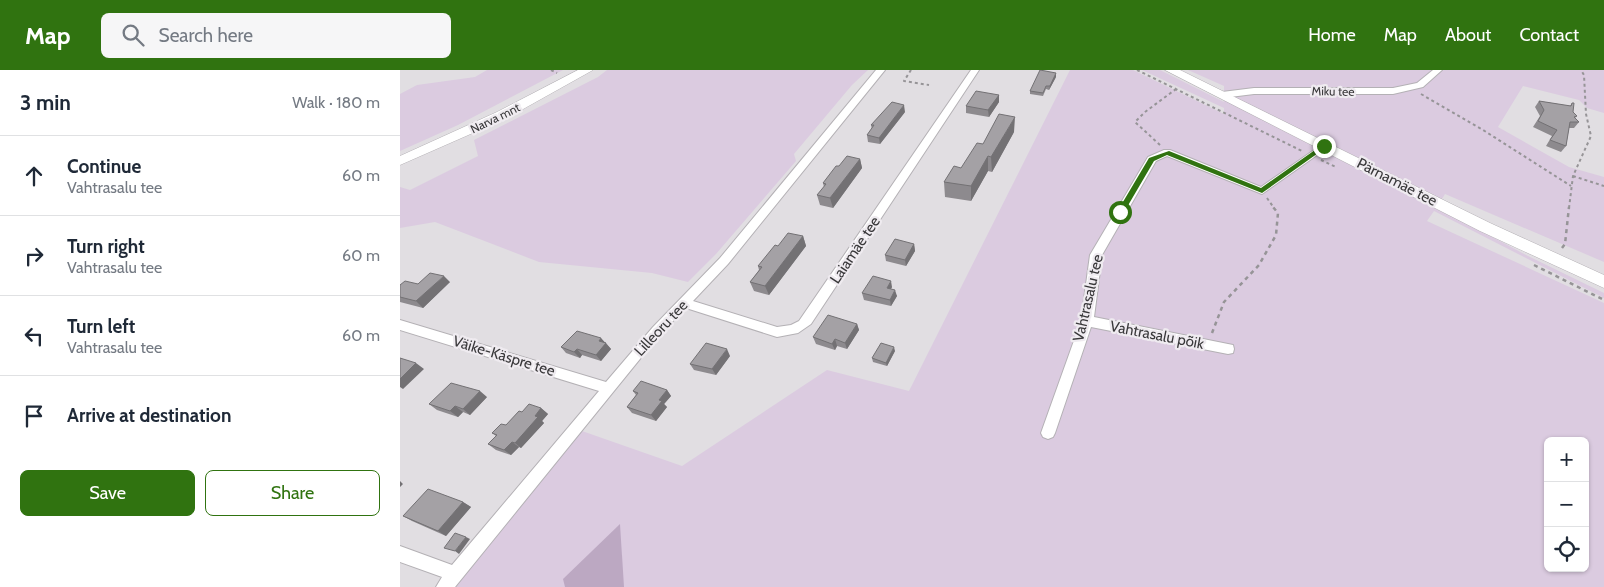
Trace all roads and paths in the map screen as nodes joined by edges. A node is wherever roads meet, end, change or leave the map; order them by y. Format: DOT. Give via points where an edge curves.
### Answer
graph roads {
  1 [pos="587,70"];
  2 [pos="881,70"];
  3 [pos="911,70"];
  4 [pos="975,70"];
  5 [pos="1171,70"];
  6 [pos="1438,70"];
  7 [pos="1581,70"];
  8 [pos="929,85"];
  9 [pos="1410,88"];
  10 [pos="1176,89"];
  11 [pos="1222,95"];
  12 [pos="1324,146"];
  13 [pos="1167,152"];
  14 [pos="400,162"];
  15 [pos="1573,176"];
  16 [pos="1571,186"];
  17 [pos="1604,186"];
  18 [pos="1262,191"];
  19 [pos="1555,260"];
  20 [pos="1602,281"];
  21 [pos="684,304"];
  22 [pos="1086,321"];
  23 [pos="400,325"];
  24 [pos="1208,345"];
  25 [pos="1228,349"];
  26 [pos="608,388"];
  27 [pos="1048,433"];
  28 [pos="400,554"];
  29 [pos="455,574"];
  30 [pos="444,587"];
  1 -- 14 [label="main road, Narva mnt" via="511,111"];
  2 -- 21 [label="street, Lilleoru tee" via="724,262"];
  3 -- 8 [label="path" via="904,81"];
  4 -- 21 [label="street, Laiamäe tee" via="807,321 792,331 777,332"];
  5 -- 11 [label="main road, Pärnamäe tee"];
  6 -- 9 [label="street, Miku tee"];
  7 -- 15 [label="path" via="1591,136"];
  9 -- 11 [label="street, Miku tee" via="1377,92 1254,91"];
  9 -- 16 [label="path"];
  10 -- 13 [label="path" via="1136,122"];
  11 -- 12 [label="main road, Pärnamäe tee"];
  12 -- 18 [label="street"];
  12 -- 19 [label="main road, Pärnamäe tee"];
  13 -- 18 [label="street"];
  13 -- 22 [label="street, Vahtrasalu tee" via="1152,159 1096,255"];
  15 -- 16 [label="path"];
  15 -- 17 [label="path"];
  16 -- 19 [label="path" via="1565,244"];
  18 -- 24 [label="path" via="1278,213 1276,235 1259,265 1224,302"];
  19 -- 20 [label="main road, Pärnamäe tee"];
  21 -- 26 [label="street, Lilleoru tee" via="656,330"];
  22 -- 24 [label="street, Vahtrasalu põik"];
  22 -- 27 [label="street, Vahtrasalu tee"];
  23 -- 26 [label="street, Väike-Käspre tee"];
  24 -- 25 [label="street, Vahtrasalu põik"];
  26 -- 29 [label="street, Lilleoru tee"];
  28 -- 29 [label="street"];
  29 -- 30 [label="street, Lilleoru tee"];
}
